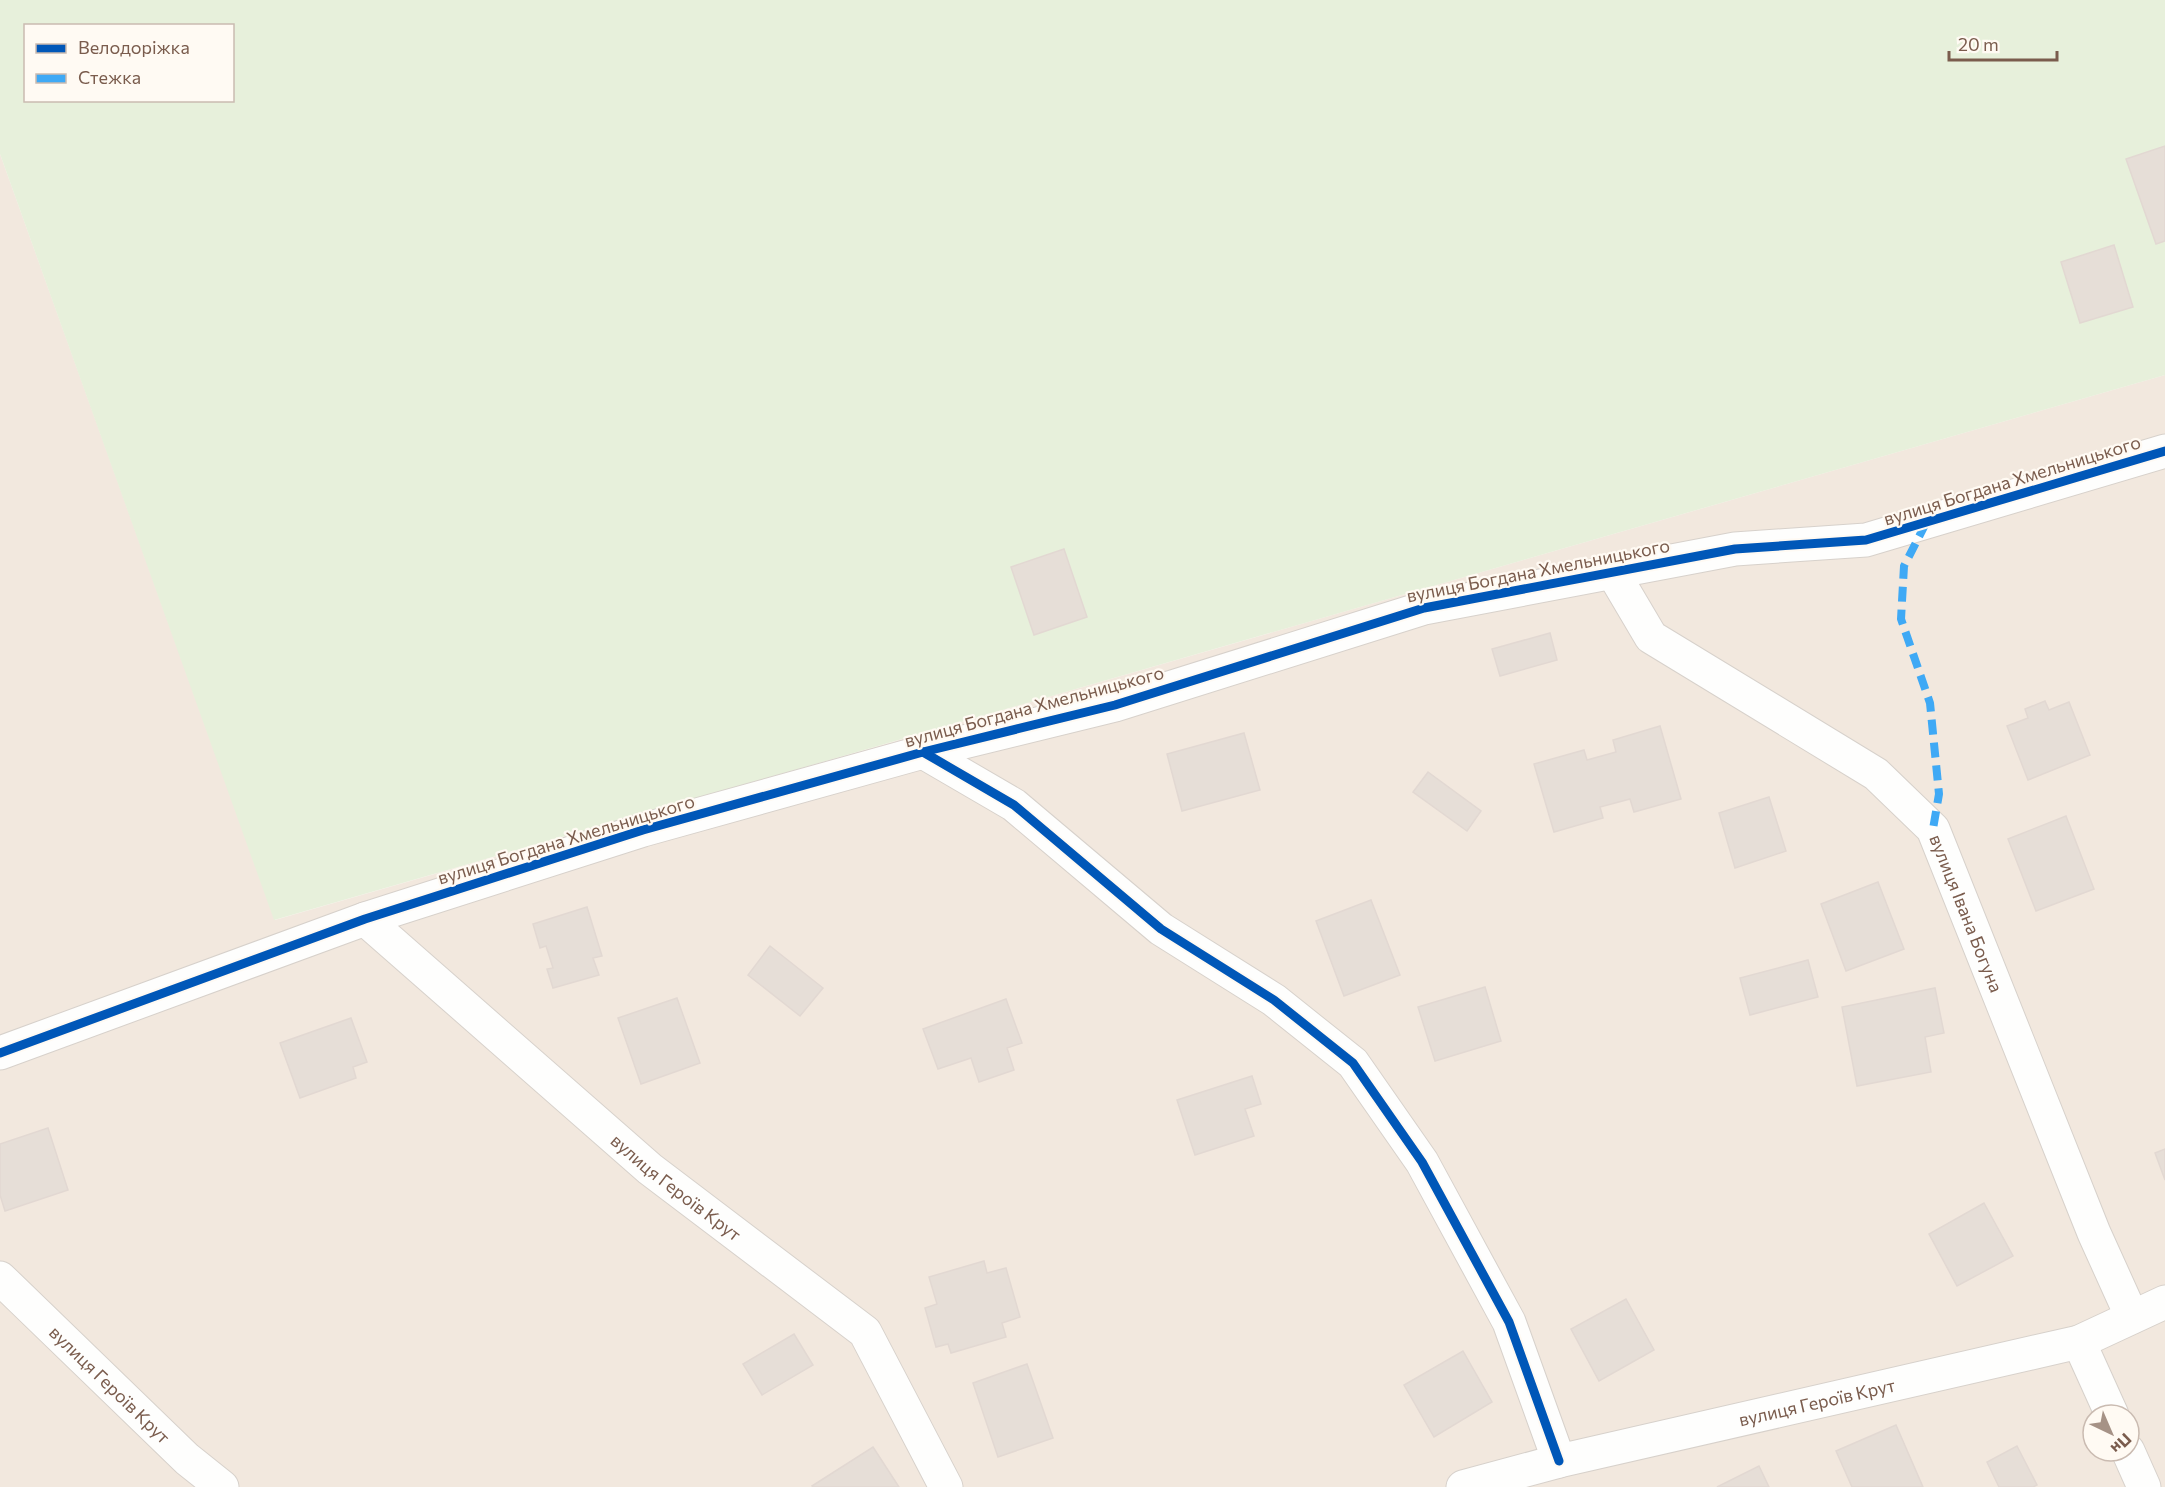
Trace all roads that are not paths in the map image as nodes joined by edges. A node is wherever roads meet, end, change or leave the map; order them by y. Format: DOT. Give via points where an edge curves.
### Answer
graph roads {
  1 [pos="2165,452"];
  2 [pos="1612,571"];
  3 [pos="923,752"];
  4 [pos="365,919"];
  5 [pos="0,1053"];
  6 [pos="0,1278"];
  7 [pos="2165,1302"];
  8 [pos="2132,1317"];
  9 [pos="2079,1342"];
  10 [pos="2107,1403"];
  11 [pos="1559,1461"];
  12 [pos="2133,1463"];
  13 [pos="222,1487"];
  14 [pos="946,1487"];
  15 [pos="1463,1487"];
  16 [pos="2144,1487"];
  1 -- 2 [label="street, вулиця Богдана Хмельницького" via="1866,540 1735,549"];
  2 -- 3 [label="street, вулиця Богдана Хмельницького" via="1424,608 1115,705"];
  2 -- 8 [label="street, вулиця Івана Богуна" via="1651,637 1876,774 1933,829 2094,1233"];
  3 -- 4 [label="street, вулиця Богдана Хмельницького" via="643,830"];
  3 -- 11 [label="street" via="1014,805 1161,929 1274,1000 1353,1063 1422,1162 1509,1322"];
  4 -- 5 [label="street, вулиця Богдана Хмельницького"];
  4 -- 14 [label="street, вулиця Героїв Крут" via="650,1169 864,1332"];
  6 -- 13 [label="street, вулиця Героїв Крут" via="187,1459"];
  7 -- 8 [label="street, вулиця Героїв Крут"];
  8 -- 9 [label="street, вулиця Героїв Крут"];
  9 -- 10 [label="street"];
  9 -- 11 [label="street, вулиця Героїв Крут"];
  11 -- 15 [label="street, вулиця Героїв Крут"];
  12 -- 16 [label="street"];
}
